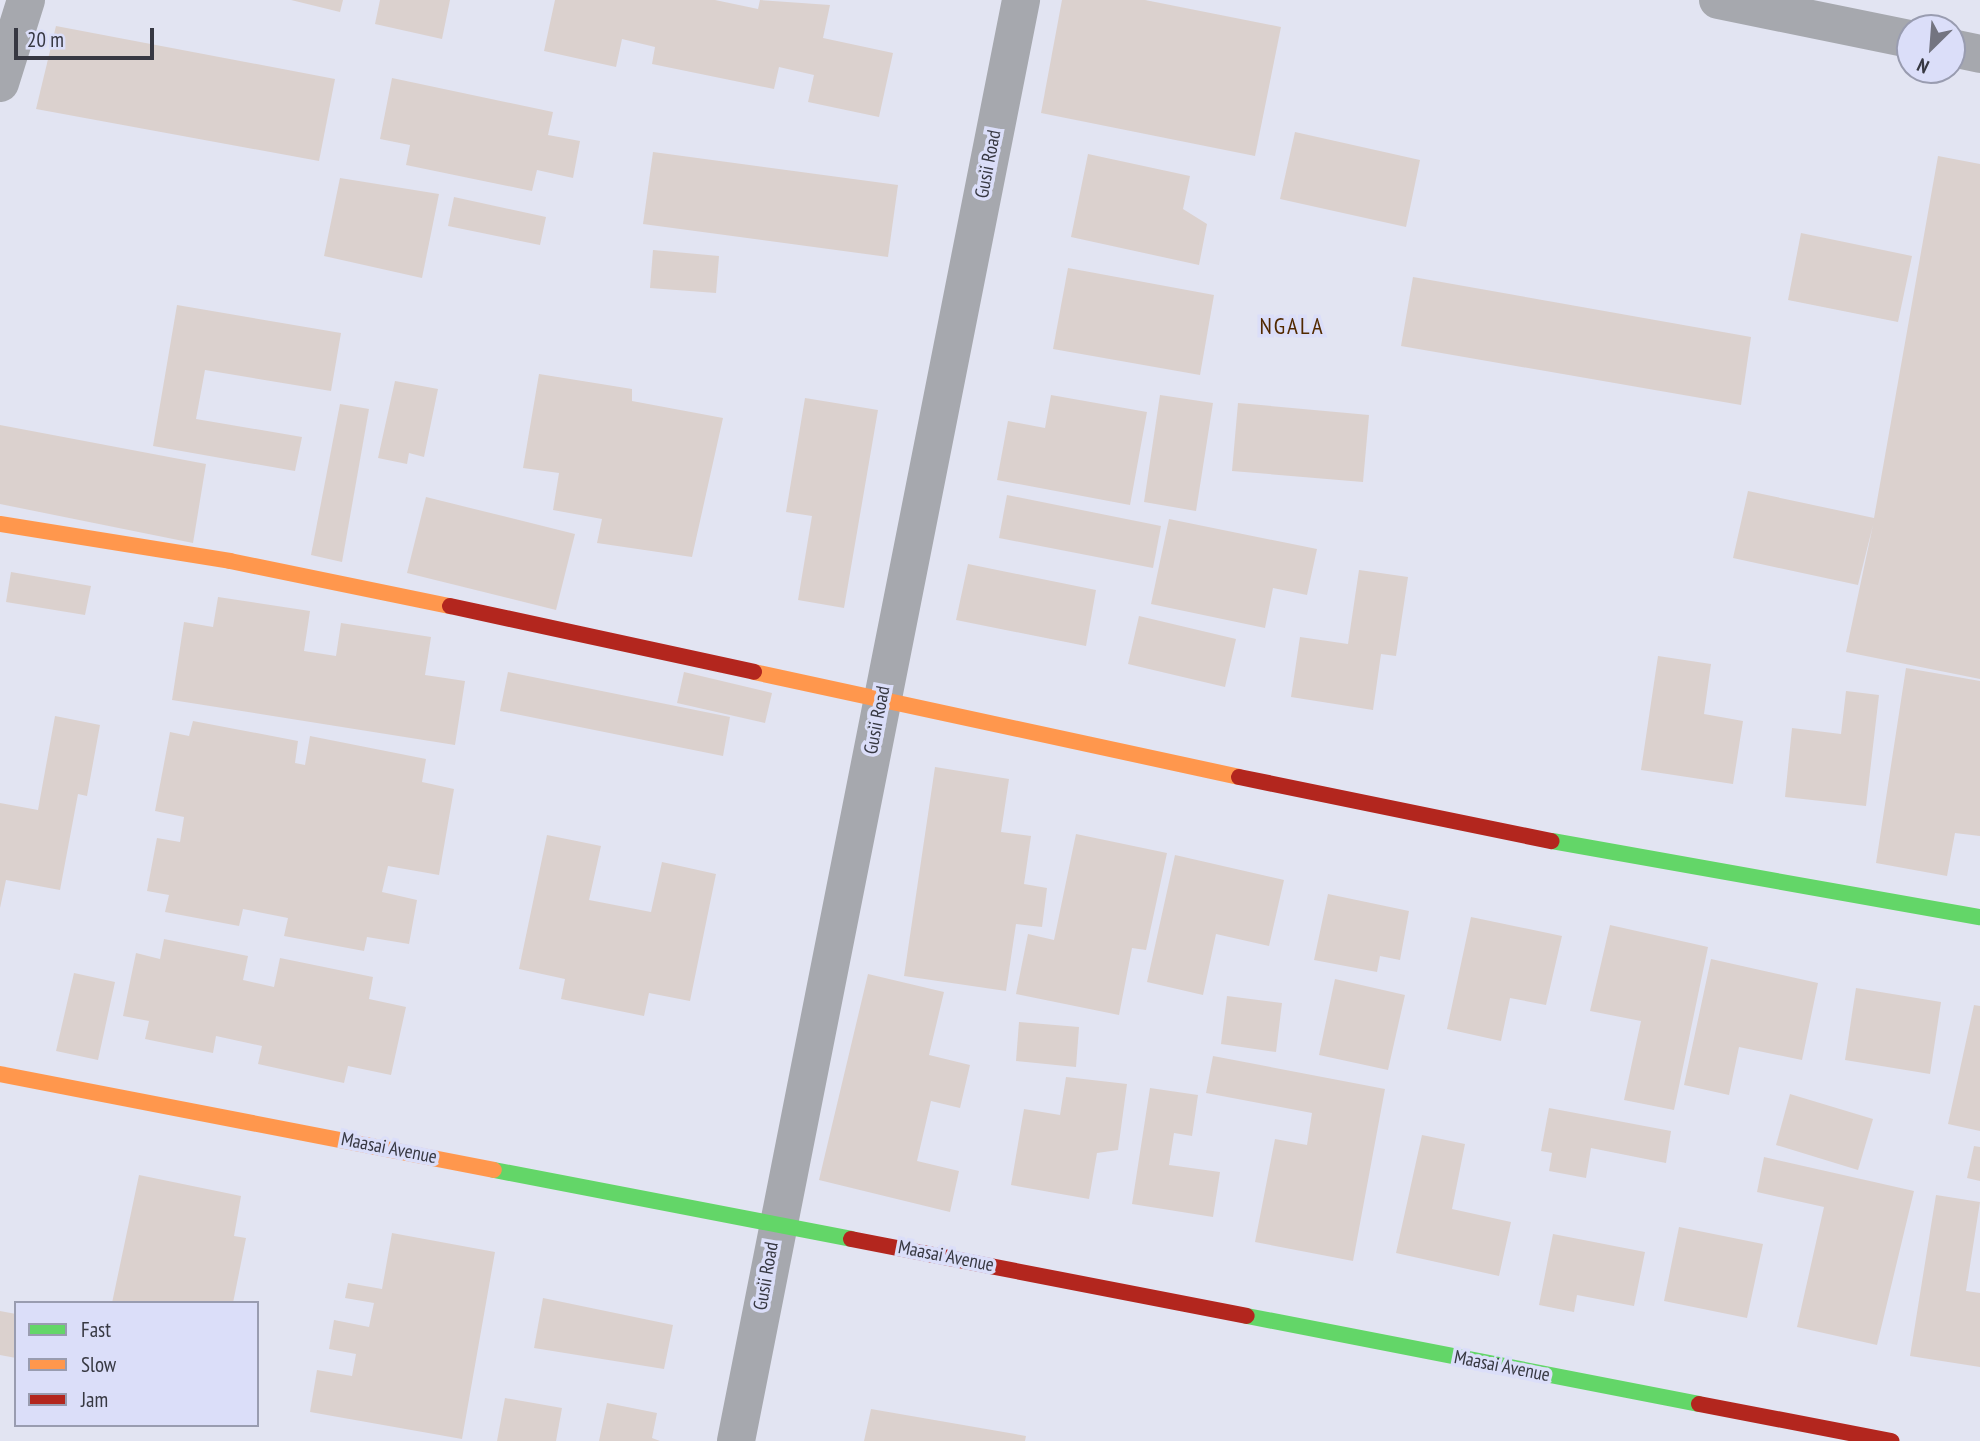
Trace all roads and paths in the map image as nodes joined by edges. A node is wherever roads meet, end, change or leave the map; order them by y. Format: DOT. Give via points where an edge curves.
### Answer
graph roads {
  1 [pos="26,0"];
  2 [pos="1021,0"];
  3 [pos="1718,0"];
  4 [pos="1896,36"];
  5 [pos="0,83"];
  6 [pos="0,524"];
  7 [pos="881,701"];
  8 [pos="1980,918"];
  9 [pos="0,1074"];
  10 [pos="776,1222"];
  11 [pos="736,1441"];
  12 [pos="1891,1441"];
  1 -- 5 [label="street"];
  2 -- 7 [label="street, Gusii Road"];
  3 -- 4 [label="street"];
  6 -- 7 [label="street" via="257,567"];
  7 -- 8 [label="street" via="1451,823"];
  7 -- 10 [label="street, Gusii Road"];
  9 -- 10 [label="street, Maasai Avenue"];
  10 -- 11 [label="street, Gusii Road"];
  10 -- 12 [label="street, Maasai Avenue"];
}
